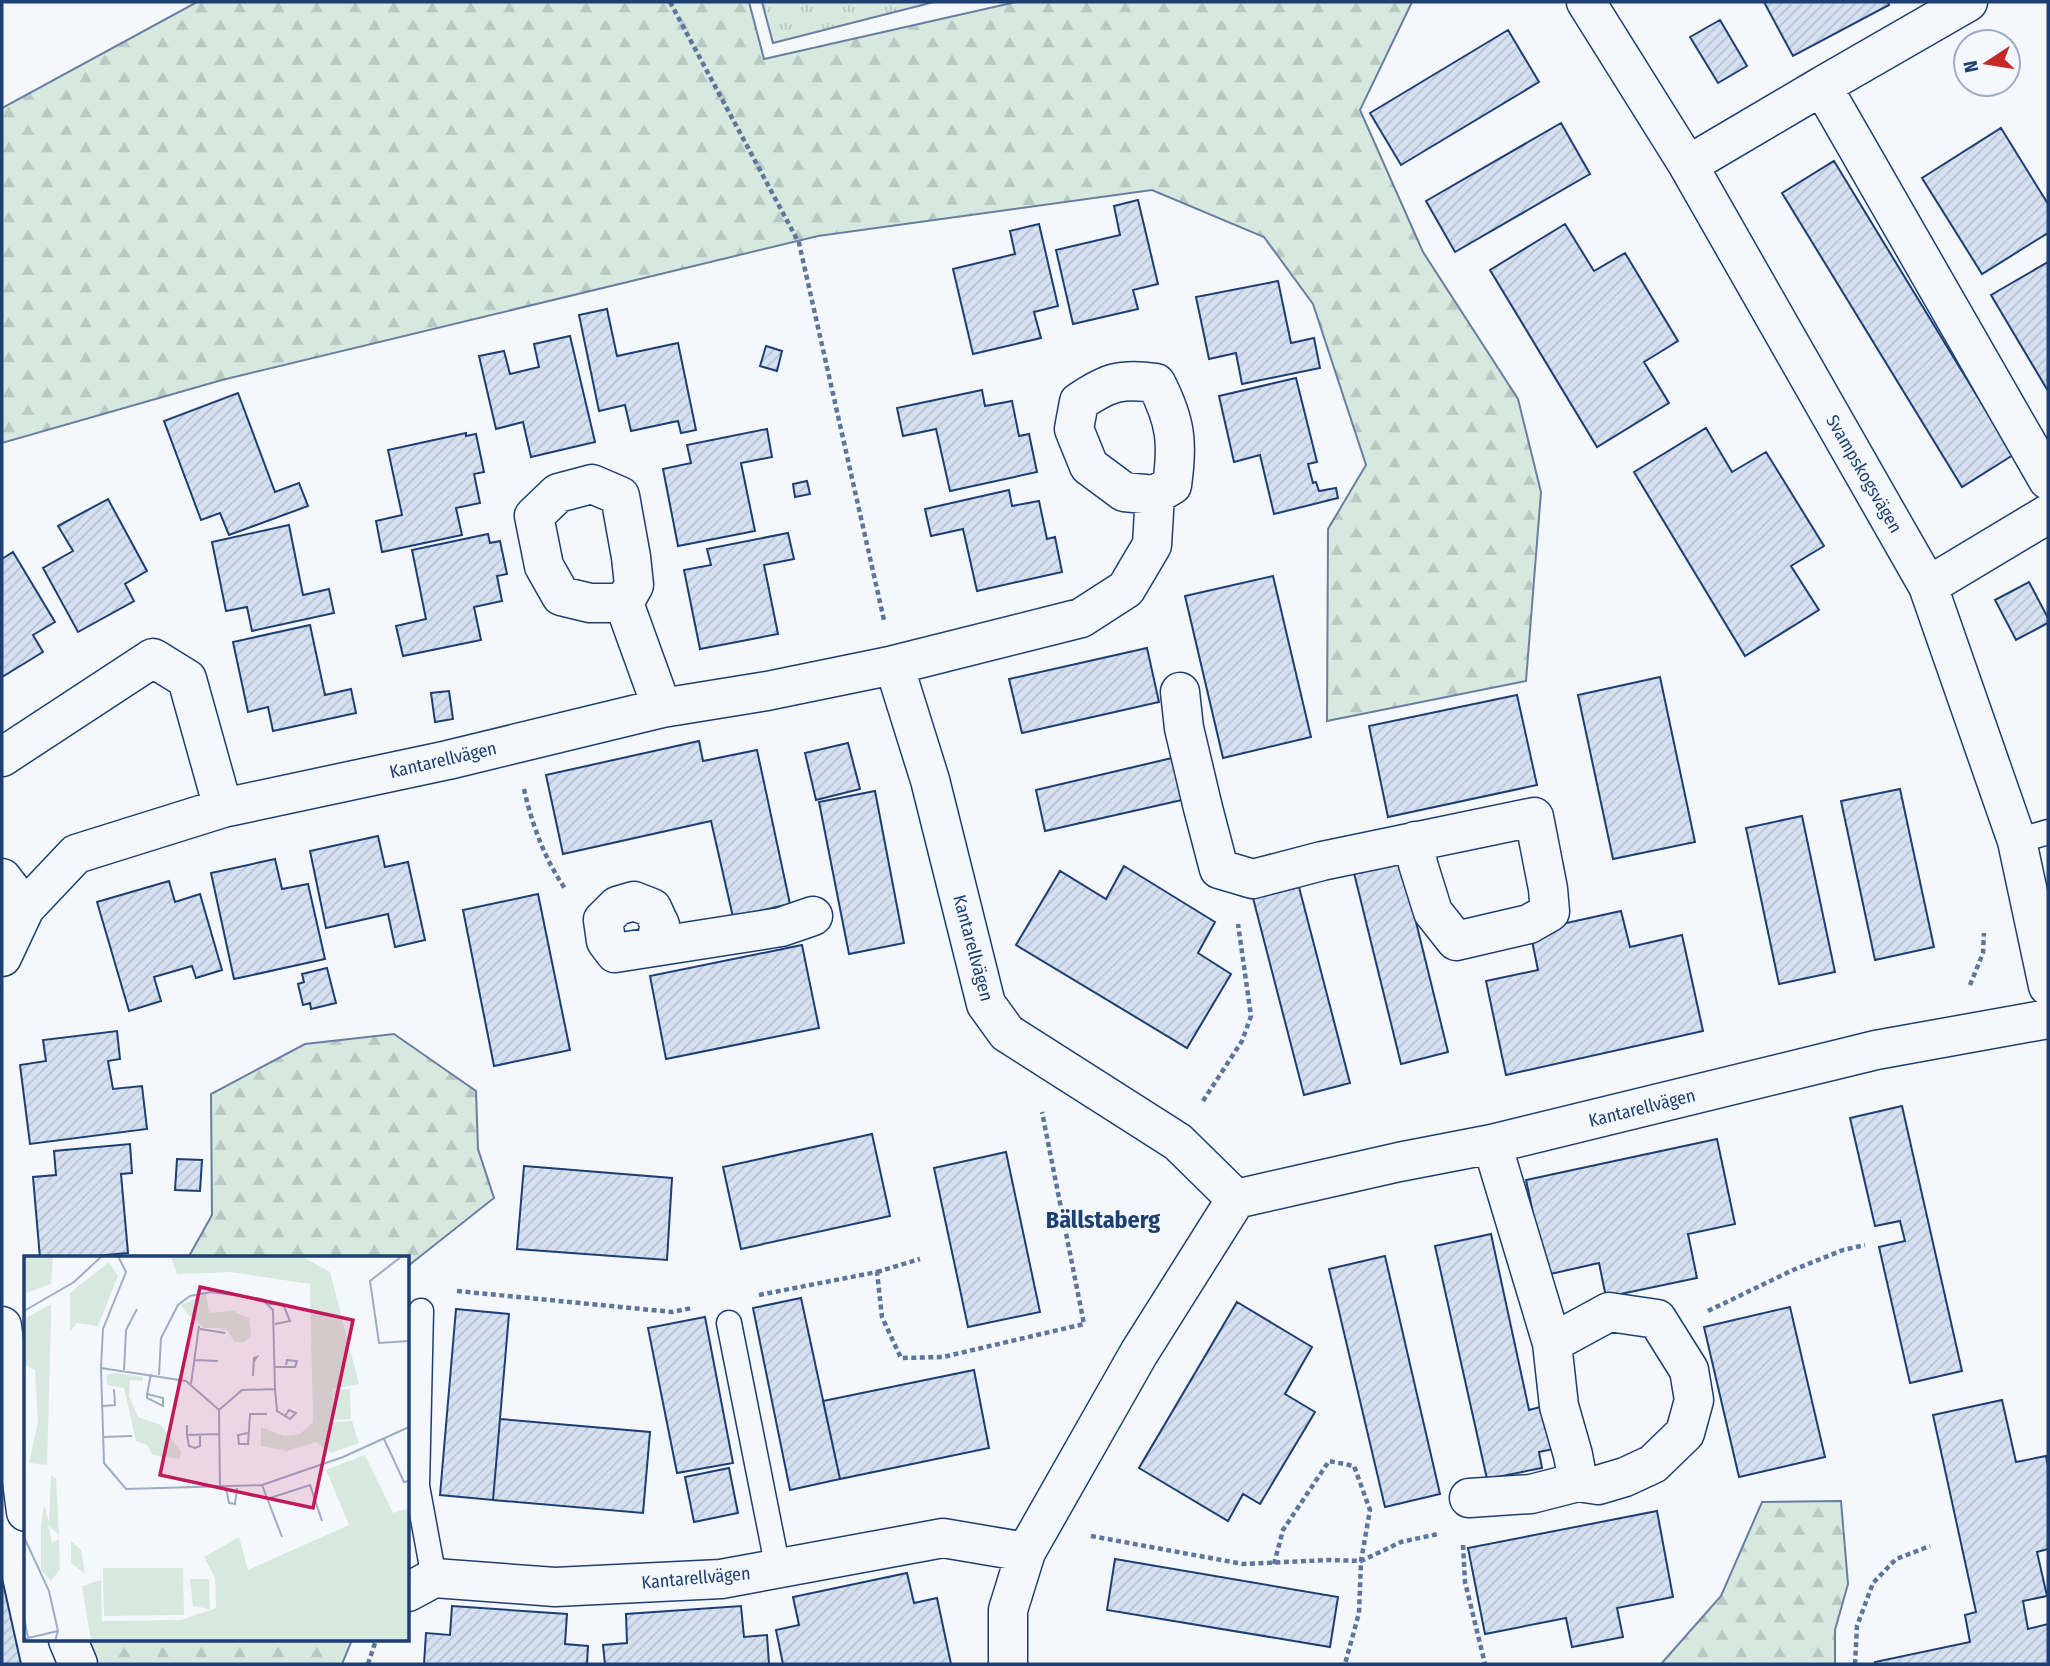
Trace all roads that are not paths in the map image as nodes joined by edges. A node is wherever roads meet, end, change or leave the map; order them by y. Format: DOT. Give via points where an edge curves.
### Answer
graph roads {
  1 [pos="1586,2"];
  2 [pos="1968,2"];
  3 [pos="1822,86"];
  4 [pos="1688,165"];
  5 [pos="2048,480"];
  6 [pos="1155,495"];
  7 [pos="2048,514"];
  8 [pos="1928,586"];
  9 [pos="624,603"];
  10 [pos="894,665"];
  11 [pos="662,708"];
  12 [pos="1174,717"];
  13 [pos="2,757"];
  14 [pos="223,808"];
  15 [pos="2032,837"];
  16 [pos="1415,841"];
  17 [pos="2,878"];
  18 [pos="24,908"];
  19 [pos="813,916"];
  20 [pos="603,920"];
  21 [pos="2,957"];
  22 [pos="2046,965"];
  23 [pos="2048,1019"];
  24 [pos="1492,1144"];
  25 [pos="1236,1199"];
  26 [pos="421,1311"];
  27 [pos="729,1323"];
  28 [pos="2,1326"];
  29 [pos="1552,1343"];
  30 [pos="1578,1482"];
  31 [pos="24,1496"];
  32 [pos="1465,1513"];
  33 [pos="1035,1536"];
  34 [pos="778,1569"];
  35 [pos="421,1585"];
  36 [pos="69,1642"];
  37 [pos="78,1664"];
  38 [pos="1009,1664"];
  1 -- 4 [label="street, Svampskogsvägen"];
  2 -- 3 [label="street"];
  3 -- 4 [label="street"];
  3 -- 5 [label="street"];
  4 -- 8 [label="street, Svampskogsvägen"];
  6 -- 10 [label="street, Kantarellvägen" via="1152,545 1126,589 1081,618"];
  7 -- 8 [label="street"];
  8 -- 15 [label="street, Svampskogsvägen"];
  9 -- 11 [label="street"];
  10 -- 11 [label="street, Kantarellvägen"];
  10 -- 25 [label="street, Kantarellvägen" via="930,780 986,1004 1007,1033 1178,1142"];
  11 -- 14 [label="street, Kantarellvägen"];
  12 -- 16 [label="street" via="1219,869 1253,880"];
  13 -- 14 [label="street" via="153,659 187,679"];
  14 -- 18 [label="street, Kantarellvägen" via="76,854"];
  15 -- 22 [label="street, Svampskogsvägen"];
  17 -- 18 [label="street"];
  18 -- 21 [label="street, Kantarellvägen"];
  19 -- 20 [label="street" via="781,927 615,953 606,941"];
  23 -- 24 [label="street, Kantarellvägen" via="1876,1050"];
  24 -- 25 [label="street, Kantarellvägen"];
  24 -- 29 [label="street"];
  25 -- 33 [label="street" via="1139,1353"];
  26 -- 35 [label="lane" via="417,1486"];
  27 -- 34 [label="lane"];
  28 -- 31 [label="street"];
  29 -- 30 [label="street" via="1559,1406"];
  29 -- 30 [label="street" via="1609,1312 1657,1319 1689,1370 1693,1390 1685,1433 1653,1464 1598,1485"];
  30 -- 32 [label="street"];
  33 -- 34 [label="street, Kantarellvägen" via="943,1538"];
  33 -- 38 [label="street" via="1008,1610"];
  34 -- 35 [label="street, Kantarellvägen" via="721,1579 555,1587"];
  36 -- 37 [label="street"];
}
